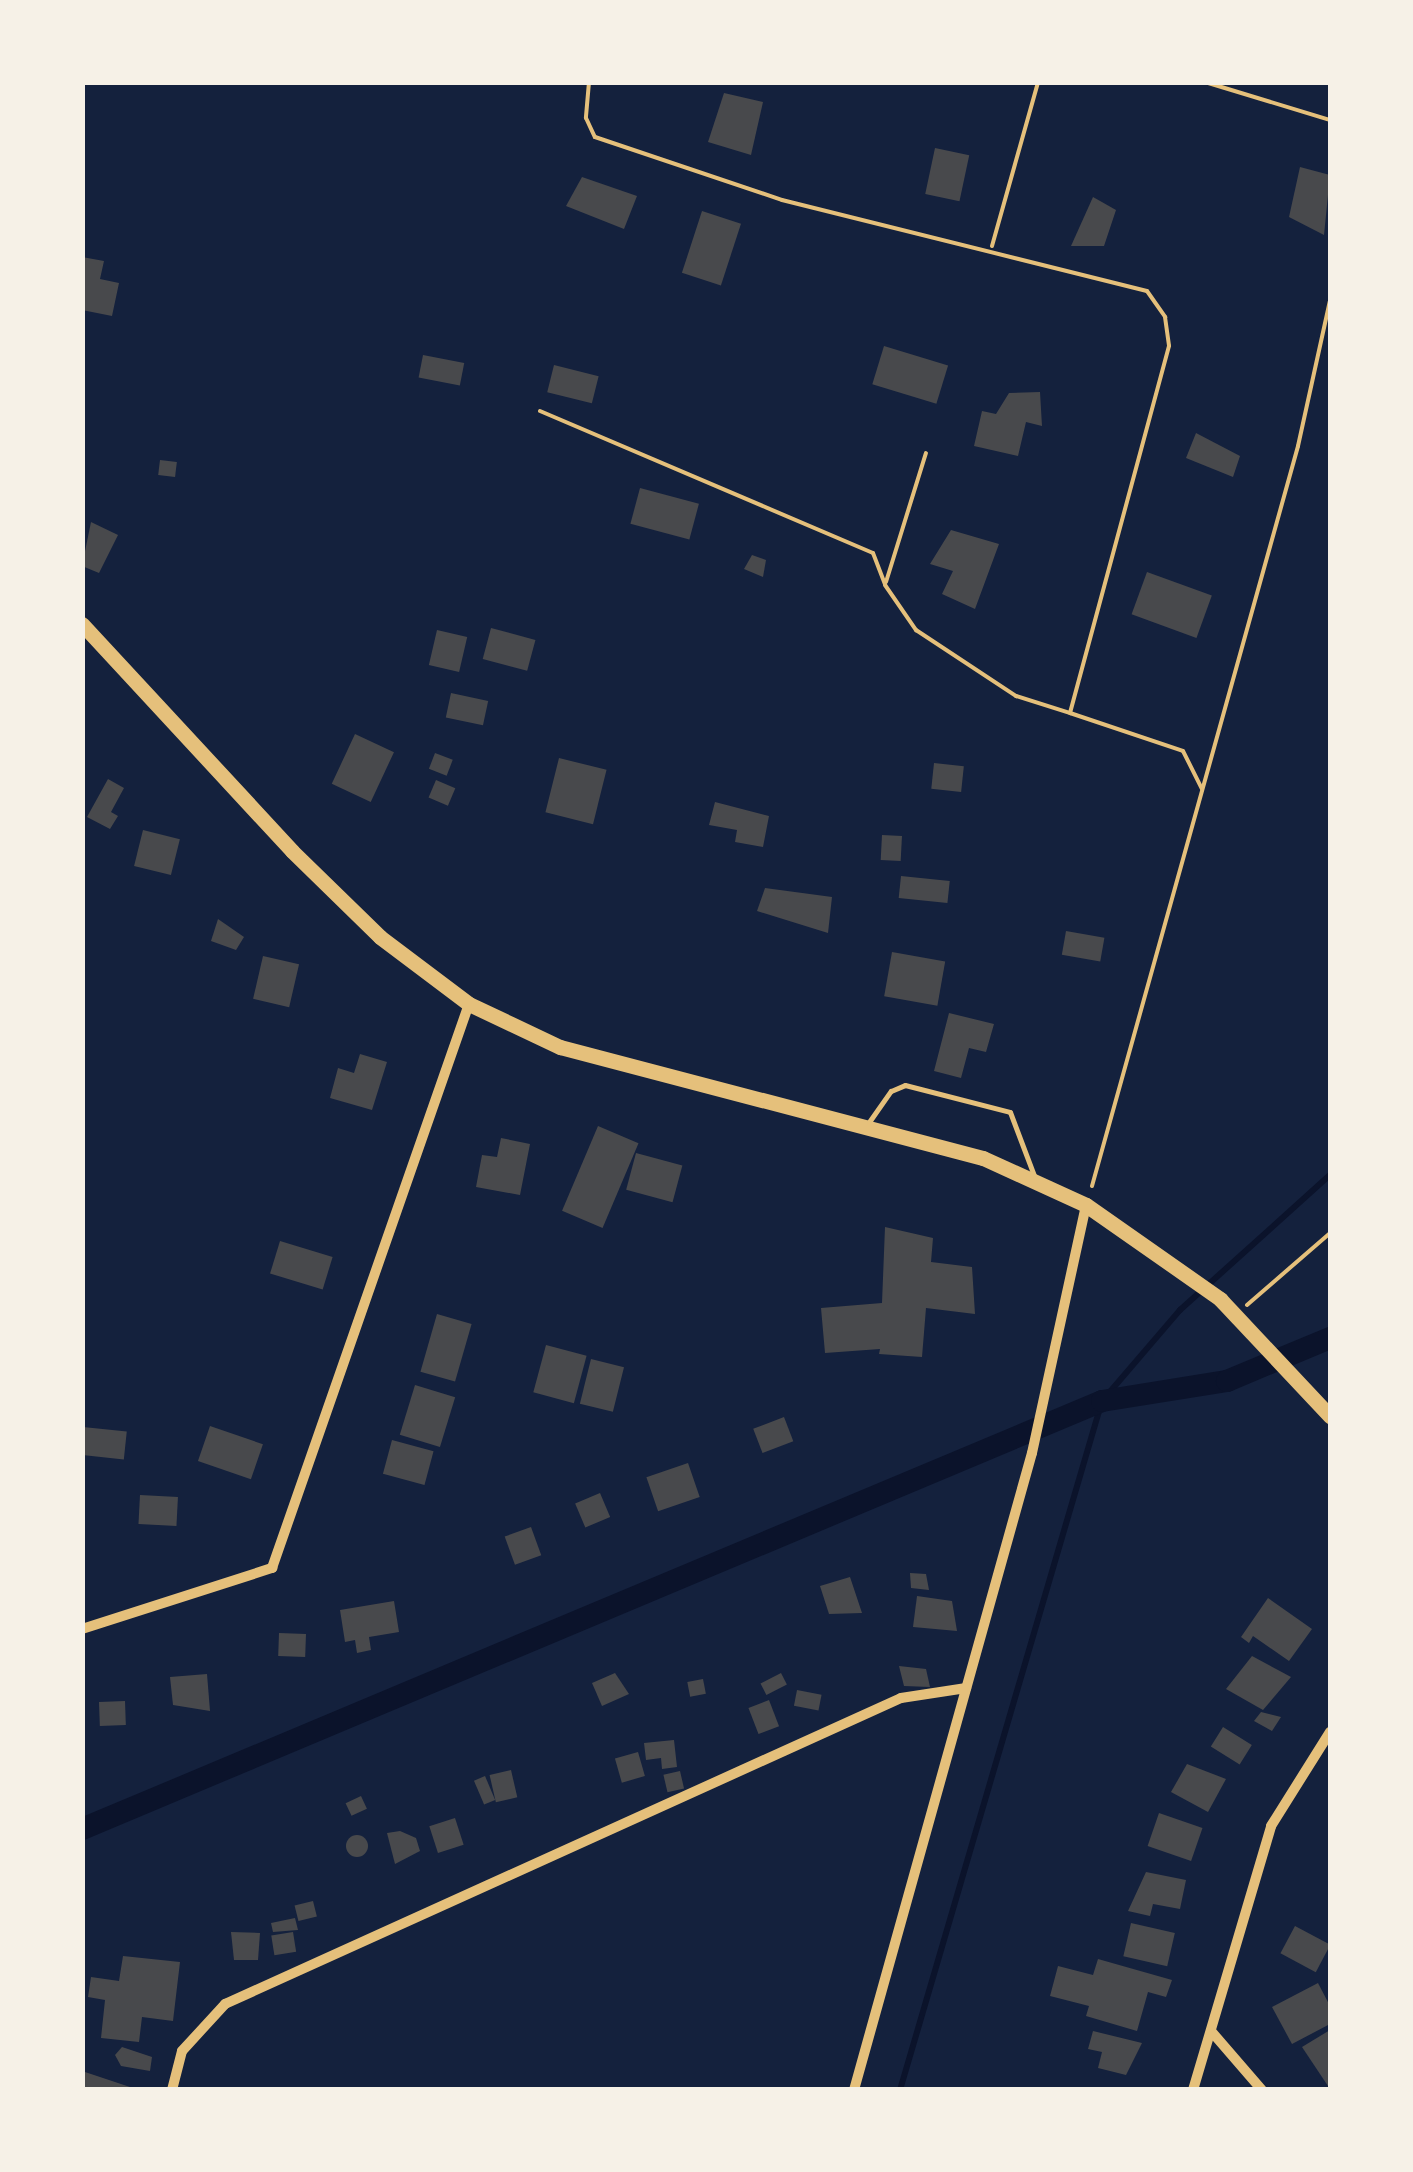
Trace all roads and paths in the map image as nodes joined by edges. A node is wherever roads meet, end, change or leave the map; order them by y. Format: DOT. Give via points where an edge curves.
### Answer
graph roads {
  1 [pos="589,82"];
  2 [pos="1038,82"];
  3 [pos="1205,82"];
  4 [pos="1242,82"];
  5 [pos="1240,90"];
  6 [pos="1330,120"];
  7 [pos="991,248"];
  8 [pos="1330,301"];
  9 [pos="540,411"];
  10 [pos="926,453"];
  11 [pos="885,585"];
  12 [pos="82,624"];
  13 [pos="1070,714"];
  14 [pos="1202,789"];
  15 [pos="469,1004"];
  16 [pos="867,1125"];
  17 [pos="1036,1182"];
  18 [pos="1086,1206"];
  19 [pos="1330,1233"];
  20 [pos="1236,1314"];
  21 [pos="1330,1416"];
  22 [pos="82,1629"];
  23 [pos="966,1688"];
  24 [pos="1330,1732"];
  25 [pos="1211,2031"];
  26 [pos="172,2090"];
  27 [pos="854,2090"];
  28 [pos="1193,2090"];
  29 [pos="1262,2090"];
  1 -- 7 [label="path" via="586,118 595,137 782,200"];
  2 -- 7 [label="path"];
  3 -- 5 [label="path"];
  4 -- 5 [label="path"];
  5 -- 6 [label="path"];
  7 -- 13 [label="path" via="1147,291 1165,317 1169,346"];
  8 -- 14 [label="path" via="1298,446"];
  9 -- 11 [label="path" via="873,553"];
  10 -- 11 [label="path"];
  11 -- 13 [label="path" via="916,630 1016,696"];
  12 -- 15 [label="main road" via="304,863 380,937"];
  13 -- 14 [label="path" via="1183,751"];
  14 -- 18 [label="path"];
  15 -- 16 [label="main road" via="560,1047"];
  15 -- 22 [label="street" via="272,1568"];
  16 -- 17 [label="main road" via="983,1158"];
  16 -- 17 [label="lane" via="890,1090 906,1085 1010,1112"];
  17 -- 18 [label="main road"];
  18 -- 20 [label="main road"];
  18 -- 23 [label="street" via="1032,1453"];
  19 -- 20 [label="path"];
  20 -- 21 [label="main road"];
  23 -- 26 [label="street" via="901,1698 226,2004 182,2051"];
  23 -- 27 [label="street"];
  24 -- 25 [label="street" via="1271,1826"];
  25 -- 28 [label="street"];
  25 -- 29 [label="street"];
}
